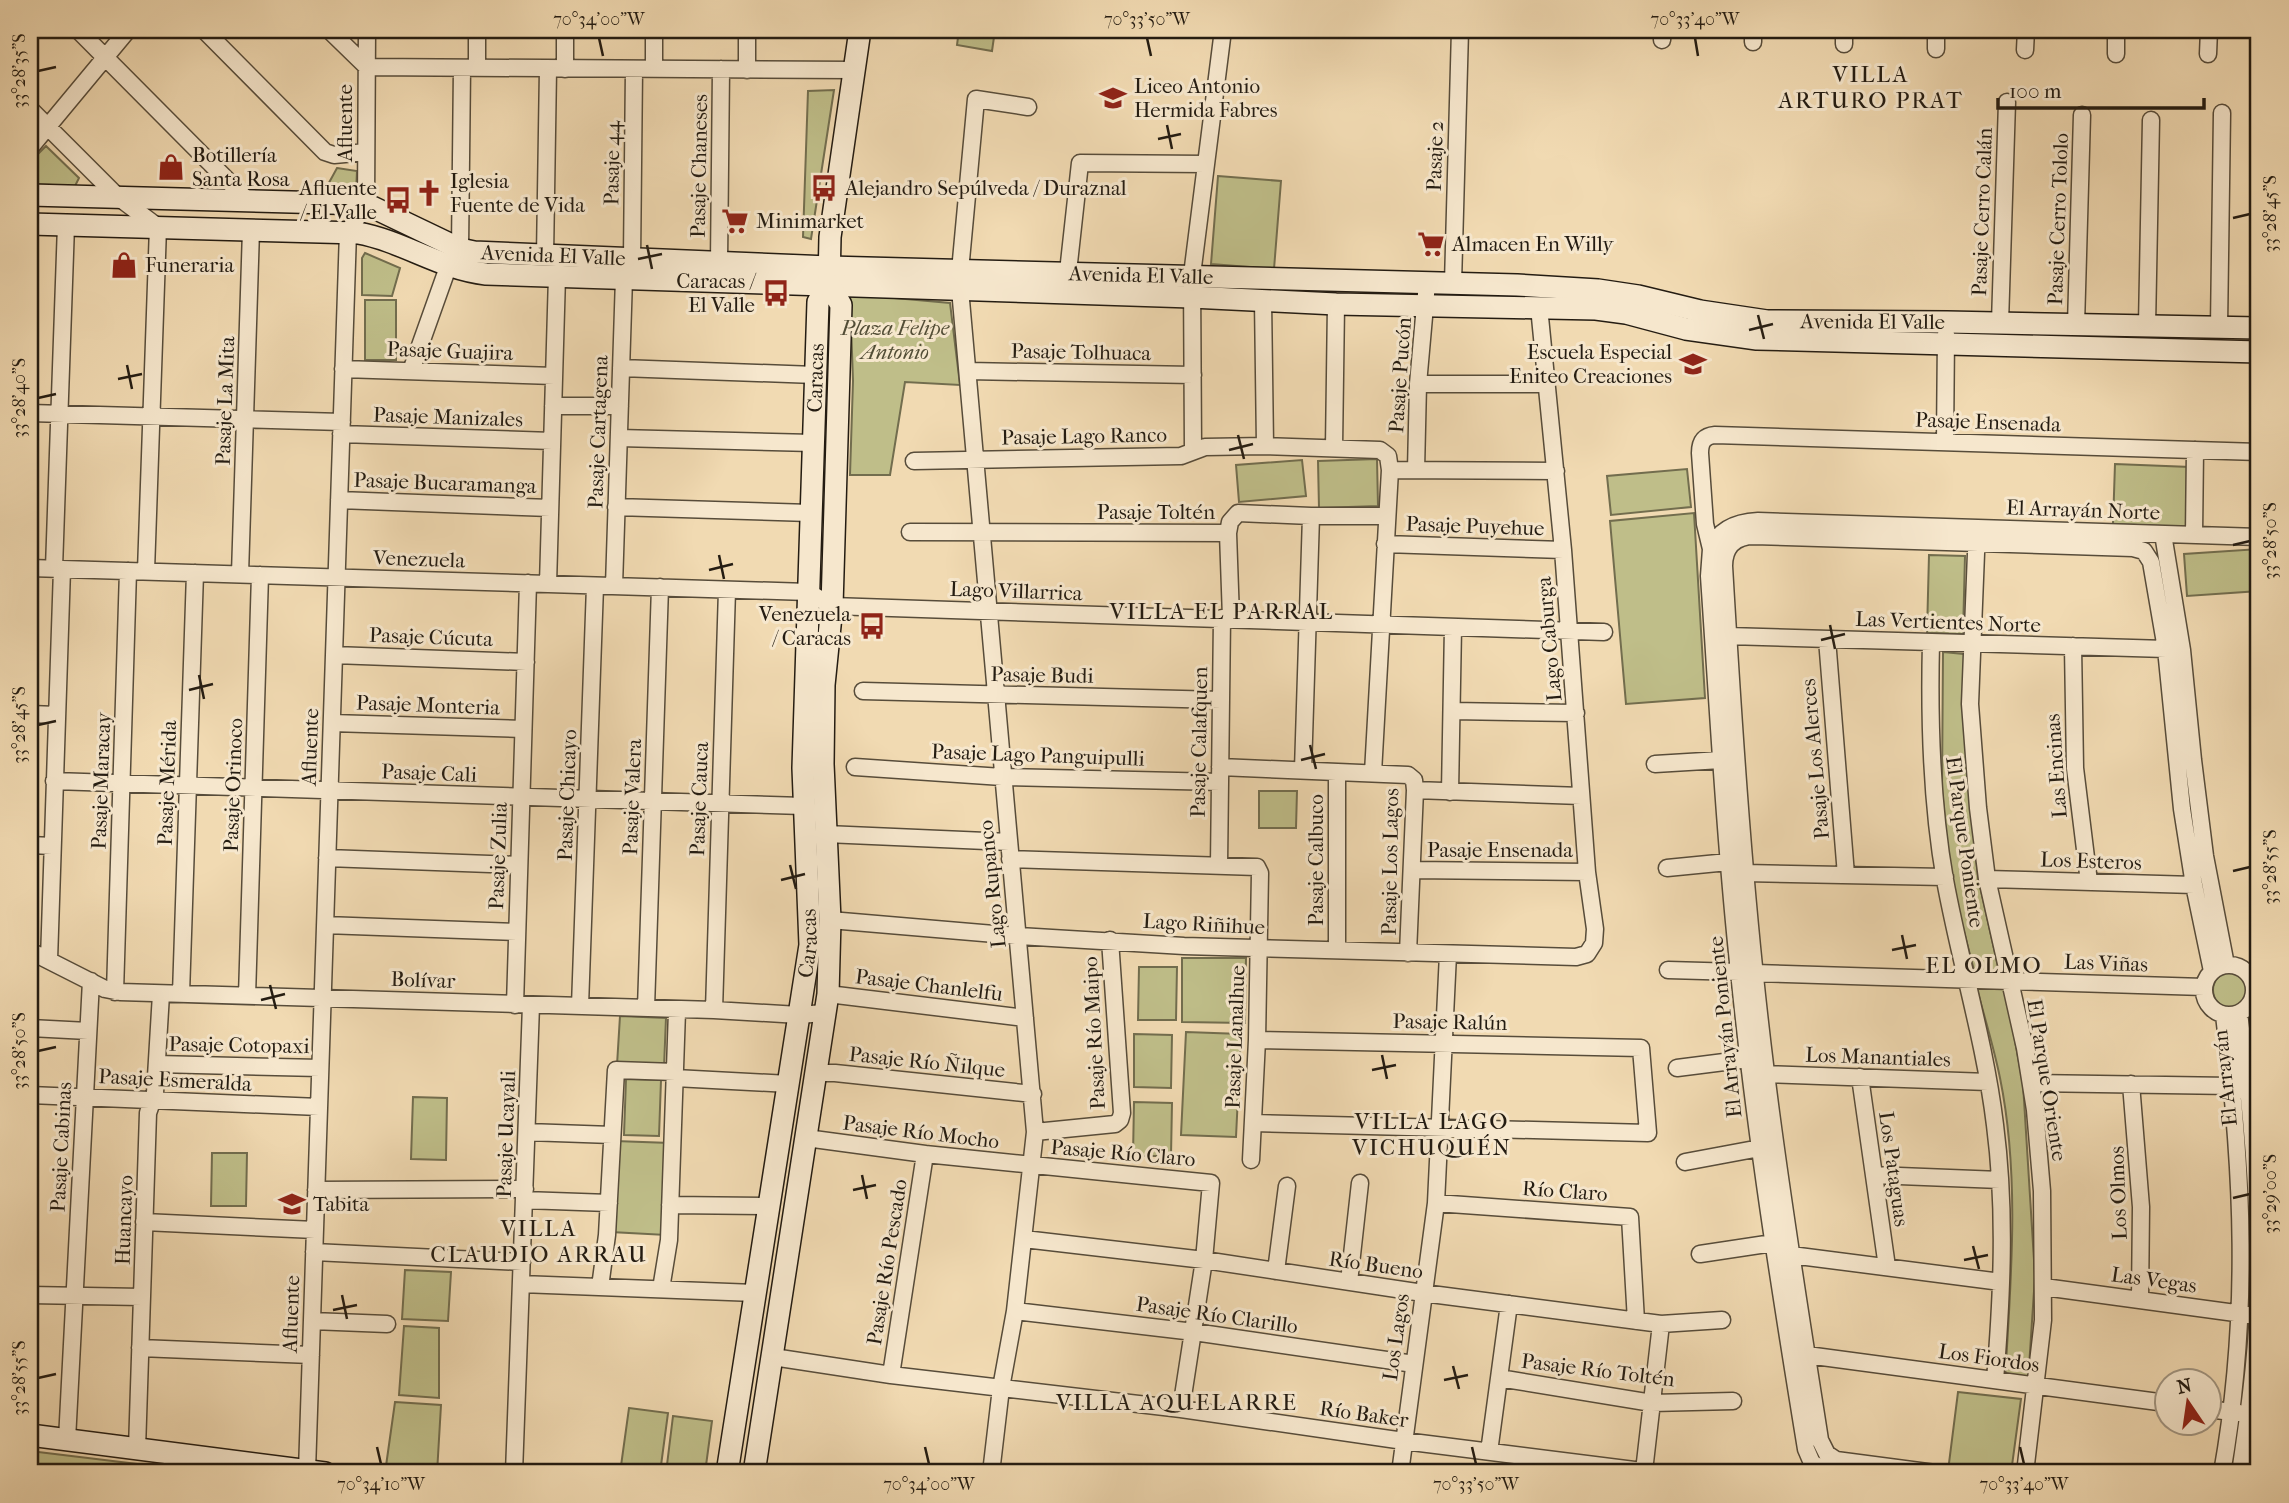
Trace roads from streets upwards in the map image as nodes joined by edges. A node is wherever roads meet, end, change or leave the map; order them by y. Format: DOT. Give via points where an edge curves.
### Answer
graph roads {
  1 [pos="78,30"];
  2 [pos="128,30"];
  3 [pos="204,30"];
  4 [pos="329,30"];
  5 [pos="367,30"];
  6 [pos="477,30"];
  7 [pos="565,30"];
  8 [pos="654,30"];
  9 [pos="747,30"];
  10 [pos="860,30"];
  11 [pos="1223,30"];
  12 [pos="1460,30"];
  13 [pos="1936,30"];
  14 [pos="2025,30"];
  15 [pos="2116,30"];
  16 [pos="2209,30"];
  17 [pos="1936,49"];
  18 [pos="2025,50"];
  19 [pos="2116,54"];
  20 [pos="2208,54"];
  21 [pos="105,57"];
  22 [pos="367,68"];
  23 [pos="469,68"];
  24 [pos="548,69"];
  25 [pos="565,69"];
  26 [pos="634,69"];
  27 [pos="654,69"];
  28 [pos="721,69"];
  29 [pos="747,70"];
  30 [pos="855,70"];
  31 [pos="2007,102"];
  32 [pos="1028,107"];
  33 [pos="30,109"];
  34 [pos="2222,113"];
  35 [pos="2082,115"];
  36 [pos="2151,120"];
  37 [pos="48,127"];
  38 [pos="30,148"];
  39 [pos="366,152"];
  40 [pos="1206,164"];
  41 [pos="30,195"];
  42 [pos="118,197"];
  43 [pos="248,201"];
  44 [pos="366,204"];
  45 [pos="30,224"];
  46 [pos="66,225"];
  47 [pos="158,227"];
  48 [pos="251,230"];
  49 [pos="348,232"];
  50 [pos="545,256"];
  51 [pos="454,258"];
  52 [pos="719,263"];
  53 [pos="628,268"];
  54 [pos="1068,272"];
  55 [pos="1192,275"];
  56 [pos="557,276"];
  57 [pos="829,276"];
  58 [pos="960,280"];
  59 [pos="1427,283"];
  60 [pos="1453,283"];
  61 [pos="1517,285"];
  62 [pos="1191,297"];
  63 [pos="1263,300"];
  64 [pos="1336,304"];
  65 [pos="1425,306"];
  66 [pos="1529,307"];
  67 [pos="1947,321"];
  68 [pos="2000,323"];
  69 [pos="2076,325"];
  70 [pos="2147,326"];
  71 [pos="2219,327"];
  72 [pos="2255,328"];
  73 [pos="1946,344"];
  74 [pos="2230,351"];
  75 [pos="2259,352"];
  76 [pos="621,368"];
  77 [pos="344,369"];
  78 [pos="411,371"];
  79 [pos="968,371"];
  80 [pos="815,375"];
  81 [pos="1193,375"];
  82 [pos="554,376"];
  83 [pos="1418,384"];
  84 [pos="1547,384"];
  85 [pos="620,405"];
  86 [pos="553,406"];
  87 [pos="30,413"];
  88 [pos="60,414"];
  89 [pos="152,416"];
  90 [pos="245,419"];
  91 [pos="342,428"];
  92 [pos="1715,435"];
  93 [pos="619,438"];
  94 [pos="552,441"];
  95 [pos="1945,442"];
  96 [pos="813,443"];
  97 [pos="1265,446"];
  98 [pos="1334,447"];
  99 [pos="1380,450"];
  100 [pos="2195,450"];
  101 [pos="1193,451"];
  102 [pos="2259,452"];
  103 [pos="975,458"];
  104 [pos="914,461"];
  105 [pos="1390,470"];
  106 [pos="1416,470"];
  107 [pos="1556,471"];
  108 [pos="339,500"];
  109 [pos="617,507"];
  110 [pos="550,508"];
  111 [pos="810,513"];
  112 [pos="1704,514"];
  113 [pos="1311,516"];
  114 [pos="1387,516"];
  115 [pos="1742,523"];
  116 [pos="910,532"];
  117 [pos="981,533"];
  118 [pos="1228,533"];
  119 [pos="1905,533"];
  120 [pos="2163,534"];
  121 [pos="2194,535"];
  122 [pos="1977,536"];
  123 [pos="2259,537"];
  124 [pos="1385,544"];
  125 [pos="1732,544"];
  126 [pos="1711,549"];
  127 [pos="1563,550"];
  128 [pos="30,568"];
  129 [pos="58,568"];
  130 [pos="128,571"];
  131 [pos="146,571"];
  132 [pos="195,573"];
  133 [pos="240,574"];
  134 [pos="260,575"];
  135 [pos="1717,576"];
  136 [pos="337,577"];
  137 [pos="528,583"];
  138 [pos="548,584"];
  139 [pos="595,586"];
  140 [pos="614,586"];
  141 [pos="660,587"];
  142 [pos="727,590"];
  143 [pos="808,592"];
  144 [pos="832,606"];
  145 [pos="989,611"];
  146 [pos="1226,618"];
  147 [pos="1309,621"];
  148 [pos="1381,625"];
  149 [pos="1453,627"];
  150 [pos="1569,630"];
  151 [pos="1604,632"];
  152 [pos="1728,636"];
  153 [pos="1827,639"];
  154 [pos="1931,642"];
  155 [pos="1971,643"];
  156 [pos="2073,646"];
  157 [pos="2166,649"];
  158 [pos="334,655"];
  159 [pos="526,662"];
  160 [pos="863,691"];
  161 [pos="996,694"];
  162 [pos="1221,700"];
  163 [pos="1452,710"];
  164 [pos="1576,713"];
  165 [pos="30,714"];
  166 [pos="57,715"];
  167 [pos="332,723"];
  168 [pos="523,729"];
  169 [pos="1721,760"];
  170 [pos="1655,764"];
  171 [pos="855,767"];
  172 [pos="1303,770"];
  173 [pos="1336,772"];
  174 [pos="1373,774"];
  175 [pos="1220,775"];
  176 [pos="1002,777"];
  177 [pos="54,781"];
  178 [pos="1412,782"];
  179 [pos="122,783"];
  180 [pos="188,786"];
  181 [pos="254,788"];
  182 [pos="330,791"];
  183 [pos="1450,792"];
  184 [pos="1581,796"];
  185 [pos="521,797"];
  186 [pos="588,800"];
  187 [pos="653,802"];
  188 [pos="720,804"];
  189 [pos="803,806"];
  190 [pos="826,834"];
  191 [pos="30,845"];
  192 [pos="52,846"];
  193 [pos="1010,851"];
  194 [pos="327,858"];
  195 [pos="1728,862"];
  196 [pos="519,864"];
  197 [pos="1219,866"];
  198 [pos="1667,867"];
  199 [pos="1412,870"];
  200 [pos="1587,872"];
  201 [pos="1745,873"];
  202 [pos="1846,875"];
  203 [pos="1945,877"];
  204 [pos="1987,879"];
  205 [pos="2089,882"];
  206 [pos="2194,885"];
  207 [pos="830,920"];
  208 [pos="325,925"];
  209 [pos="517,932"];
  210 [pos="1019,936"];
  211 [pos="1110,940"];
  212 [pos="1259,948"];
  213 [pos="1337,949"];
  214 [pos="30,951"];
  215 [pos="1408,953"];
  216 [pos="1448,954"];
  217 [pos="1576,957"];
  218 [pos="49,960"];
  219 [pos="2219,968"];
  220 [pos="1668,970"];
  221 [pos="1747,972"];
  222 [pos="2254,973"];
  223 [pos="1967,979"];
  224 [pos="91,981"];
  225 [pos="2010,981"];
  226 [pos="2204,987"];
  227 [pos="2257,991"];
  228 [pos="115,992"];
  229 [pos="161,993"];
  230 [pos="181,994"];
  231 [pos="247,996"];
  232 [pos="323,998"];
  233 [pos="514,1004"];
  234 [pos="826,1004"];
  235 [pos="531,1005"];
  236 [pos="580,1006"];
  237 [pos="646,1008"];
  238 [pos="677,1010"];
  239 [pos="713,1010"];
  240 [pos="2232,1014"];
  241 [pos="799,1016"];
  242 [pos="1025,1018"];
  243 [pos="30,1028"];
  244 [pos="88,1031"];
  245 [pos="1257,1040"];
  246 [pos="1443,1043"];
  247 [pos="1748,1059"];
  248 [pos="157,1064"];
  249 [pos="320,1068"];
  250 [pos="1676,1068"];
  251 [pos="816,1073"];
  252 [pos="1766,1074"];
  253 [pos="675,1075"];
  254 [pos="1860,1077"];
  255 [pos="1988,1082"];
  256 [pos="2031,1083"];
  257 [pos="789,1084"];
  258 [pos="2131,1084"];
  259 [pos="2232,1086"];
  260 [pos="2254,1093"];
  261 [pos="1033,1094"];
  262 [pos="30,1095"];
  263 [pos="85,1097"];
  264 [pos="151,1100"];
  265 [pos="319,1107"];
  266 [pos="1253,1123"];
  267 [pos="1440,1127"];
  268 [pos="527,1132"];
  269 [pos="1035,1132"];
  270 [pos="612,1135"];
  271 [pos="806,1138"];
  272 [pos="1760,1148"];
  273 [pos="925,1154"];
  274 [pos="1251,1160"];
  275 [pos="1685,1162"];
  276 [pos="1032,1166"];
  277 [pos="1874,1175"];
  278 [pos="2000,1180"];
  279 [pos="1360,1183"];
  280 [pos="1287,1186"];
  281 [pos="316,1190"];
  282 [pos="524,1194"];
  283 [pos="609,1203"];
  284 [pos="1436,1203"];
  285 [pos="670,1205"];
  286 [pos="769,1206"];
  287 [pos="144,1222"];
  288 [pos="315,1230"];
  289 [pos="1024,1239"];
  290 [pos="1773,1243"];
  291 [pos="314,1252"];
  292 [pos="1700,1254"];
  293 [pos="1791,1255"];
  294 [pos="1204,1260"];
  295 [pos="522,1262"];
  296 [pos="1887,1267"];
  297 [pos="1276,1271"];
  298 [pos="1349,1282"];
  299 [pos="2001,1282"];
  300 [pos="521,1284"];
  301 [pos="600,1287"];
  302 [pos="2044,1287"];
  303 [pos="661,1289"];
  304 [pos="755,1293"];
  305 [pos="1423,1293"];
  306 [pos="30,1295"];
  307 [pos="75,1295"];
  308 [pos="142,1297"];
  309 [pos="2140,1300"];
  310 [pos="1509,1304"];
  311 [pos="1015,1311"];
  312 [pos="2240,1313"];
  313 [pos="2258,1316"];
  314 [pos="1722,1320"];
  315 [pos="312,1321"];
  316 [pos="1636,1321"];
  317 [pos="387,1324"];
  318 [pos="1661,1324"];
  319 [pos="1194,1332"];
  320 [pos="141,1348"];
  321 [pos="311,1355"];
  322 [pos="1807,1355"];
  323 [pos="773,1357"];
  324 [pos="1414,1364"];
  325 [pos="891,1375"];
  326 [pos="1499,1378"];
  327 [pos="1995,1380"];
  328 [pos="2036,1385"];
  329 [pos="1001,1388"];
  330 [pos="1733,1401"];
  331 [pos="2152,1401"];
  332 [pos="1652,1402"];
  333 [pos="1181,1409"];
  334 [pos="2222,1411"];
  335 [pos="2246,1414"];
  336 [pos="30,1435"];
  337 [pos="67,1440"];
  338 [pos="1404,1441"];
  339 [pos="137,1449"];
  340 [pos="1489,1452"];
  341 [pos="1515,1455"];
  342 [pos="1824,1465"];
  343 [pos="1621,1471"];
  344 [pos="316,1472"];
  345 [pos="1651,1472"];
  346 [pos="514,1473"];
  347 [pos="727,1473"];
  348 [pos="754,1473"];
  349 [pos="990,1473"];
  350 [pos="1400,1473"];
  351 [pos="1513,1473"];
  352 [pos="1935,1473"];
  353 [pos="2025,1473"];
  354 [pos="2222,1473"];
  355 [pos="2240,1473"];
  1 -- 21 [label="street"];
  2 -- 21 [label="street"];
  3 -- 39 [label="street" via="326,152"];
  4 -- 22 [label="street"];
  5 -- 22 [label="street, Afluente"];
  6 -- 23 [label="street"];
  7 -- 25 [label="street"];
  8 -- 27 [label="street"];
  9 -- 29 [label="street"];
  10 -- 30 [label="street, Caracas"];
  11 -- 40 [label="street"];
  12 -- 60 [label="street, Pasaje 2"];
  13 -- 17 [label="street"];
  14 -- 18 [label="street"];
  15 -- 19 [label="street"];
  16 -- 20 [label="street"];
  21 -- 37 [label="street"];
  21 -- 43 [label="street"];
  22 -- 23 [label="street"];
  22 -- 39 [label="street, Afluente"];
  23 -- 24 [label="street"];
  23 -- 51 [label="street"];
  24 -- 25 [label="street"];
  24 -- 50 [label="street"];
  25 -- 26 [label="street"];
  26 -- 27 [label="street"];
  26 -- 53 [label="street, Pasaje 44"];
  27 -- 28 [label="street"];
  28 -- 29 [label="street"];
  28 -- 52 [label="street, Pasaje Chaneses"];
  29 -- 30 [label="street"];
  30 -- 57 [label="street, Caracas" via="830,237"];
  31 -- 68 [label="street, Pasaje Cerro Calán"];
  32 -- 58 [label="street, Lago Rupanco" via="976,99"];
  33 -- 37 [label="street"];
  34 -- 71 [label="street"];
  35 -- 69 [label="street, Pasaje Cerro Tololo"];
  36 -- 70 [label="street"];
  37 -- 38 [label="street"];
  37 -- 42 [label="street"];
  39 -- 44 [label="street, Afluente"];
  40 -- 54 [label="street" via="1084,161 1078,166"];
  40 -- 55 [label="street"];
  41 -- 42 [label="street, Avenida El Valle"];
  42 -- 43 [label="street, Avenida El Valle"];
  42 -- 47 [label="street"];
  43 -- 44 [label="street, Avenida El Valle"];
  44 -- 49 [label="street"];
  44 -- 51 [label="street, Avenida El Valle"];
  45 -- 46 [label="street, Avenida El Valle"];
  46 -- 47 [label="street, Avenida El Valle"];
  46 -- 88 [label="street"];
  47 -- 48 [label="street, Avenida El Valle"];
  47 -- 89 [label="street"];
  48 -- 49 [label="street, Avenida El Valle"];
  48 -- 90 [label="street, Pasaje La Mita"];
  49 -- 51 [label="street, Avenida El Valle"];
  49 -- 77 [label="street, Afluente"];
  50 -- 51 [label="street, Avenida El Valle" via="474,252"];
  50 -- 53 [label="street, Avenida El Valle"];
  51 -- 56 [label="street, Avenida El Valle" via="486,274"];
  51 -- 78 [label="street"];
  52 -- 53 [label="street, Avenida El Valle"];
  52 -- 57 [label="street, Avenida El Valle"];
  53 -- 56 [label="street, Avenida El Valle"];
  53 -- 57 [label="street, Avenida El Valle"];
  53 -- 76 [label="street, Pasaje Cartagena"];
  54 -- 55 [label="street, Avenida El Valle"];
  54 -- 58 [label="street, Avenida El Valle"];
  55 -- 59 [label="street, Avenida El Valle"];
  55 -- 62 [label="street"];
  56 -- 82 [label="street"];
  57 -- 58 [label="street, Avenida El Valle"];
  57 -- 80 [label="street, Caracas" via="818,302"];
  57 -- 144 [label="street, Caracas" via="841,305"];
  58 -- 62 [label="street, Avenida El Valle"];
  58 -- 79 [label="street, Lago Rupanco"];
  59 -- 60 [label="street, Avenida El Valle"];
  59 -- 65 [label="street, Pasaje Pucón"];
  60 -- 61 [label="street, Avenida El Valle"];
  61 -- 66 [label="street" via="1513,299"];
  61 -- 67 [label="street, Avenida El Valle" via="1625,294 1767,321"];
  62 -- 63 [label="street, Avenida El Valle"];
  62 -- 81 [label="street"];
  63 -- 64 [label="street, Avenida El Valle"];
  63 -- 97 [label="street"];
  64 -- 65 [label="street, Avenida El Valle"];
  64 -- 98 [label="street"];
  65 -- 66 [label="street, Avenida El Valle"];
  65 -- 83 [label="street, Pasaje Pucón"];
  66 -- 73 [label="street, Avenida El Valle" via="1626,313 1757,339"];
  66 -- 84 [label="street, Lago Caburga"];
  67 -- 68 [label="street, Avenida El Valle"];
  67 -- 73 [label="street"];
  68 -- 69 [label="street, Avenida El Valle"];
  69 -- 70 [label="street, Avenida El Valle"];
  70 -- 71 [label="street, Avenida El Valle"];
  71 -- 72 [label="street, Avenida El Valle"];
  72 -- 74 [label="street" via="2248,343"];
  73 -- 74 [label="street, Avenida El Valle"];
  73 -- 95 [label="street"];
  74 -- 75 [label="street, Avenida El Valle"];
  76 -- 80 [label="street"];
  76 -- 85 [label="street, Pasaje Cartagena"];
  77 -- 78 [label="street, Pasaje Guajira"];
  77 -- 91 [label="street, Afluente"];
  78 -- 82 [label="street, Pasaje Guajira"];
  79 -- 81 [label="street, Pasaje Tolhuaca"];
  79 -- 103 [label="street, Lago Rupanco"];
  80 -- 96 [label="street, Caracas"];
  81 -- 101 [label="street"];
  82 -- 86 [label="street"];
  83 -- 84 [label="street"];
  83 -- 106 [label="street, Pasaje Pucón"];
  84 -- 107 [label="street, Lago Caburga"];
  85 -- 86 [label="street, Pasaje Manizales"];
  85 -- 93 [label="street, Pasaje Cartagena"];
  86 -- 94 [label="street"];
  87 -- 88 [label="street, Pasaje Manizales"];
  88 -- 89 [label="street, Pasaje Manizales"];
  88 -- 129 [label="street"];
  89 -- 90 [label="street, Pasaje Manizales"];
  89 -- 131 [label="street"];
  90 -- 91 [label="street, Pasaje Manizales"];
  90 -- 133 [label="street, Pasaje La Mita"];
  91 -- 94 [label="street, Pasaje Manizales"];
  91 -- 108 [label="street, Afluente"];
  92 -- 95 [label="street, Pasaje Ensenada"];
  92 -- 112 [label="street, El Arrayán Poniente" via="1707,436 1700,445"];
  93 -- 96 [label="street"];
  93 -- 109 [label="street, Pasaje Cartagena"];
  94 -- 110 [label="street"];
  95 -- 100 [label="street, Pasaje Ensenada"];
  96 -- 111 [label="street, Caracas"];
  97 -- 98 [label="street, Pasaje Lago Ranco"];
  97 -- 101 [label="street, Pasaje Lago Ranco"];
  98 -- 99 [label="street, Pasaje Lago Ranco"];
  99 -- 105 [label="street, Pasaje Pucón" via="1388,456"];
  100 -- 102 [label="street, Pasaje Ensenada"];
  100 -- 121 [label="street"];
  101 -- 103 [label="street, Pasaje Lago Ranco" via="1181,456"];
  103 -- 104 [label="street, Pasaje Lago Ranco"];
  103 -- 117 [label="street, Lago Rupanco"];
  105 -- 106 [label="street"];
  105 -- 114 [label="street"];
  106 -- 107 [label="street"];
  107 -- 127 [label="street, Lago Caburga"];
  108 -- 110 [label="street, Pasaje Bucaramanga"];
  108 -- 136 [label="street, Afluente"];
  109 -- 111 [label="street"];
  109 -- 140 [label="street, Pasaje Cartagena"];
  110 -- 138 [label="street"];
  111 -- 143 [label="street, Caracas"];
  112 -- 115 [label="street, El Arrayán Norte"];
  112 -- 126 [label="street, El Arrayán Poniente"];
  113 -- 114 [label="street, Pasaje Toltén"];
  113 -- 118 [label="street, Pasaje Toltén" via="1238,513"];
  113 -- 147 [label="street"];
  114 -- 124 [label="street"];
  115 -- 119 [label="street, El Arrayán Norte"];
  115 -- 126 [label="street" via="1724,531"];
  116 -- 117 [label="street, Pasaje Toltén"];
  117 -- 118 [label="street, Pasaje Toltén"];
  117 -- 145 [label="street, Lago Rupanco"];
  118 -- 146 [label="street, Pasaje Calafquen"];
  119 -- 122 [label="street, El Arrayán Norte"];
  119 -- 125 [label="street, El Arrayán Norte" via="1748,536"];
  120 -- 121 [label="street, El Arrayán Norte"];
  120 -- 122 [label="street, El Arrayán Norte"];
  120 -- 219 [label="street" via="2182,650"];
  121 -- 123 [label="street, El Arrayán Norte"];
  122 -- 155 [label="street, El Parque Oriente"];
  122 -- 157 [label="street, El Arrayán Norte" via="2144,551 2151,562"];
  124 -- 127 [label="street, Pasaje Puyehue"];
  124 -- 148 [label="street"];
  125 -- 135 [label="street, El Arrayán Poniente"];
  126 -- 135 [label="street, El Arrayán Poniente"];
  127 -- 150 [label="street, Lago Caburga"];
  128 -- 129 [label="street, Venezuela"];
  129 -- 130 [label="street, Venezuela"];
  129 -- 166 [label="street"];
  130 -- 131 [label="street, Venezuela"];
  130 -- 179 [label="street, Pasaje Maracay"];
  131 -- 132 [label="street, Venezuela"];
  132 -- 133 [label="street, Venezuela"];
  132 -- 180 [label="street, Pasaje Mérida"];
  133 -- 134 [label="street, Venezuela"];
  134 -- 136 [label="street, Venezuela"];
  134 -- 181 [label="street, Pasaje Orinoco"];
  135 -- 152 [label="street, El Arrayán Poniente"];
  135 -- 169 [label="street, El Arrayán Poniente"];
  136 -- 137 [label="street, Venezuela"];
  136 -- 158 [label="street, Afluente"];
  137 -- 138 [label="street, Venezuela"];
  137 -- 159 [label="street, Pasaje Zulia"];
  138 -- 139 [label="street, Venezuela"];
  139 -- 140 [label="street, Venezuela"];
  139 -- 186 [label="street, Pasaje Chicayo"];
  140 -- 141 [label="street, Venezuela"];
  141 -- 142 [label="street, Venezuela"];
  141 -- 187 [label="street, Pasaje Valera"];
  142 -- 143 [label="street, Venezuela"];
  142 -- 188 [label="street, Pasaje Cauca"];
  143 -- 144 [label="street, Lago Villarrica"];
  143 -- 189 [label="street, Caracas"];
  144 -- 145 [label="street, Lago Villarrica"];
  144 -- 190 [label="street, Caracas" via="824,685"];
  145 -- 146 [label="street, Lago Villarrica"];
  145 -- 161 [label="street, Lago Rupanco"];
  146 -- 147 [label="street, Lago Villarrica"];
  146 -- 162 [label="street, Pasaje Calafquen"];
  147 -- 148 [label="street, Lago Villarrica"];
  147 -- 172 [label="street"];
  148 -- 149 [label="street, Lago Villarrica"];
  148 -- 174 [label="street"];
  149 -- 150 [label="street, Lago Villarrica"];
  149 -- 163 [label="street"];
  150 -- 151 [label="street, Lago Villarrica"];
  150 -- 164 [label="street, Lago Caburga"];
  152 -- 153 [label="street, Las Vertientes Norte"];
  152 -- 201 [label="street, El Arrayán Poniente"];
  153 -- 154 [label="street, Las Vertientes Norte"];
  153 -- 202 [label="street, Pasaje Los Alerces"];
  154 -- 155 [label="street, Las Vertientes Norte"];
  154 -- 203 [label="street, El Parque Poniente" via="1932,769"];
  155 -- 156 [label="street, Las Vertientes Norte"];
  155 -- 204 [label="street, El Parque Oriente" via="1970,704"];
  156 -- 157 [label="street, Las Vertientes Norte"];
  156 -- 205 [label="street, Las Encinas" via="2075,768"];
  157 -- 206 [label="street" via="2178,783"];
  158 -- 159 [label="street, Pasaje Cúcuta"];
  158 -- 167 [label="street, Afluente"];
  159 -- 168 [label="street, Pasaje Zulia"];
  160 -- 161 [label="street, Pasaje Budi"];
  161 -- 162 [label="street, Pasaje Budi"];
  161 -- 176 [label="street, Lago Rupanco"];
  162 -- 175 [label="street, Pasaje Calafquen"];
  163 -- 164 [label="street"];
  163 -- 183 [label="street"];
  164 -- 184 [label="street, Lago Caburga"];
  165 -- 166 [label="street"];
  166 -- 177 [label="street"];
  167 -- 168 [label="street, Pasaje Monteria"];
  167 -- 182 [label="street, Afluente"];
  168 -- 185 [label="street, Pasaje Zulia"];
  169 -- 170 [label="street"];
  169 -- 195 [label="street, El Arrayán Poniente"];
  171 -- 176 [label="street, Pasaje Lago Panguipulli"];
  172 -- 173 [label="street, Pasaje Lago Panguipulli"];
  172 -- 175 [label="street, Pasaje Lago Panguipulli"];
  173 -- 174 [label="street, Pasaje Lago Panguipulli"];
  173 -- 213 [label="street, Pasaje Calbuco"];
  174 -- 178 [label="street, Pasaje Lago Panguipulli"];
  175 -- 176 [label="street, Pasaje Lago Panguipulli"];
  175 -- 197 [label="street, Pasaje Calafquen"];
  176 -- 193 [label="street, Lago Rupanco"];
  177 -- 179 [label="street, Pasaje Cali"];
  177 -- 192 [label="street"];
  178 -- 183 [label="street, Pasaje Lago Panguipulli"];
  178 -- 199 [label="street, Pasaje Los Lagos"];
  179 -- 180 [label="street, Pasaje Cali"];
  179 -- 228 [label="street, Pasaje Maracay"];
  180 -- 181 [label="street, Pasaje Cali"];
  180 -- 230 [label="street, Pasaje Mérida"];
  181 -- 182 [label="street, Pasaje Cali"];
  181 -- 231 [label="street, Pasaje Orinoco"];
  182 -- 185 [label="street, Pasaje Cali"];
  182 -- 194 [label="street, Afluente"];
  183 -- 184 [label="street, Pasaje Lago Panguipulli"];
  184 -- 200 [label="street, Lago Caburga"];
  185 -- 186 [label="street, Pasaje Cali"];
  185 -- 196 [label="street, Pasaje Zulia"];
  186 -- 187 [label="street, Pasaje Cali"];
  186 -- 236 [label="street, Pasaje Chicayo"];
  187 -- 188 [label="street, Pasaje Cali"];
  187 -- 237 [label="street, Pasaje Valera"];
  188 -- 189 [label="street, Pasaje Cali"];
  188 -- 239 [label="street, Pasaje Cauca"];
  189 -- 241 [label="street, Caracas" via="811,933"];
  190 -- 193 [label="street"];
  190 -- 207 [label="street, Caracas"];
  191 -- 192 [label="street"];
  192 -- 218 [label="street"];
  193 -- 197 [label="street"];
  193 -- 210 [label="street, Lago Rupanco"];
  194 -- 196 [label="street"];
  194 -- 208 [label="street, Afluente"];
  195 -- 198 [label="street"];
  195 -- 221 [label="street, El Arrayán Poniente"];
  196 -- 209 [label="street, Pasaje Zulia"];
  197 -- 212 [label="street, Pasaje Lanalhue" via="1257,867 1260,873"];
  199 -- 200 [label="street, Pasaje Ensenada"];
  199 -- 215 [label="street, Pasaje Los Lagos"];
  200 -- 217 [label="street, Lago Caburga" via="1594,943 1587,954"];
  201 -- 202 [label="street"];
  201 -- 221 [label="street, El Arrayán Poniente"];
  202 -- 203 [label="street"];
  203 -- 223 [label="street, El Parque Poniente"];
  204 -- 205 [label="street, Los Esteros"];
  204 -- 225 [label="street, El Parque Oriente"];
  205 -- 206 [label="street, Los Esteros"];
  206 -- 219 [label="street"];
  207 -- 210 [label="street, Lago Riñihue"];
  207 -- 234 [label="street, Caracas"];
  208 -- 209 [label="street"];
  208 -- 232 [label="street, Afluente"];
  209 -- 233 [label="street, Pasaje Zulia"];
  210 -- 211 [label="street, Lago Riñihue"];
  210 -- 242 [label="street, Lago Rupanco"];
  211 -- 212 [label="street, Lago Riñihue"];
  211 -- 269 [label="street, Pasaje Río Maipo" via="1120,1120"];
  212 -- 213 [label="street, Lago Riñihue"];
  212 -- 245 [label="street, Pasaje Lanalhue"];
  213 -- 215 [label="street, Lago Riñihue"];
  214 -- 218 [label="street, Bolívar"];
  215 -- 216 [label="street, Lago Riñihue"];
  216 -- 217 [label="street, Lago Riñihue"];
  216 -- 246 [label="street, Los Lagos"];
  218 -- 224 [label="street, Bolívar"];
  219 -- 222 [label="street" via="2234,965"];
  219 -- 226 [label="street"];
  220 -- 221 [label="street, Las Viñas"];
  221 -- 223 [label="street, Las Viñas"];
  221 -- 247 [label="street, El Arrayán Poniente"];
  221 -- 252 [label="street, El Arrayán Poniente"];
  222 -- 227 [label="street"];
  223 -- 225 [label="street, Las Viñas"];
  223 -- 255 [label="street, El Parque Poniente"];
  224 -- 228 [label="street, Bolívar"];
  224 -- 244 [label="street, Pasaje Cabinas"];
  225 -- 226 [label="street, Las Viñas"];
  225 -- 256 [label="street, El Parque Oriente"];
  226 -- 240 [label="street" via="2208,1005"];
  227 -- 240 [label="street"];
  228 -- 229 [label="street, Bolívar"];
  229 -- 230 [label="street, Bolívar"];
  229 -- 248 [label="street, Huancayo"];
  230 -- 231 [label="street, Bolívar"];
  231 -- 232 [label="street, Bolívar"];
  232 -- 233 [label="street, Bolívar"];
  232 -- 249 [label="street, Afluente"];
  233 -- 235 [label="street, Bolívar"];
  234 -- 241 [label="street, Bolívar"];
  234 -- 242 [label="street, Pasaje Chanlelfu"];
  234 -- 251 [label="street, Caracas"];
  235 -- 236 [label="street, Bolívar"];
  235 -- 268 [label="street, Pasaje Ucayali"];
  236 -- 237 [label="street, Bolívar"];
  237 -- 238 [label="street, Bolívar"];
  238 -- 239 [label="street, Bolívar"];
  238 -- 253 [label="street"];
  239 -- 241 [label="street, Bolívar"];
  240 -- 259 [label="street, El Arrayán"];
  240 -- 260 [label="street, El Arrayán"];
  241 -- 257 [label="street, Caracas"];
  242 -- 261 [label="street, Lago Rupanco"];
  243 -- 244 [label="street"];
  244 -- 263 [label="street, Pasaje Cabinas"];
  245 -- 246 [label="street, Pasaje Ralún"];
  245 -- 266 [label="street, Pasaje Lanalhue"];
  246 -- 267 [label="street, Los Lagos"];
  246 -- 267 [label="street, Pasaje Ralún" via="1642,1048 1648,1133"];
  247 -- 250 [label="street"];
  247 -- 272 [label="street, El Arrayán Poniente"];
  248 -- 249 [label="street, Pasaje Cotopaxi"];
  248 -- 264 [label="street, Huancayo"];
  249 -- 265 [label="street, Afluente"];
  251 -- 261 [label="street, Pasaje Río Ñilque"];
  251 -- 271 [label="street, Caracas"];
  252 -- 254 [label="street, Los Manantiales"];
  252 -- 293 [label="street, El Arrayán Poniente"];
  253 -- 257 [label="street"];
  253 -- 270 [label="street" via="616,1069"];
  253 -- 285 [label="street"];
  254 -- 255 [label="street, Los Manantiales"];
  254 -- 277 [label="street, Los Pataguas"];
  255 -- 278 [label="street, El Parque Poniente"];
  256 -- 258 [label="street"];
  256 -- 302 [label="street, El Parque Oriente" via="2042,1191"];
  257 -- 286 [label="street, Caracas"];
  258 -- 259 [label="street"];
  258 -- 309 [label="street, Los Olmos" via="2141,1193"];
  259 -- 260 [label="street"];
  259 -- 312 [label="street, El Arrayán" via="2241,1184"];
  260 -- 313 [label="street, El Arrayán"];
  261 -- 269 [label="street, Lago Rupanco"];
  262 -- 263 [label="street, Pasaje Esmeralda"];
  263 -- 264 [label="street, Pasaje Esmeralda"];
  263 -- 307 [label="street, Pasaje Cabinas"];
  264 -- 265 [label="street, Pasaje Esmeralda"];
  264 -- 287 [label="street, Huancayo"];
  265 -- 281 [label="street, Afluente"];
  266 -- 267 [label="street"];
  266 -- 274 [label="street, Pasaje Lanalhue"];
  267 -- 284 [label="street, Los Lagos"];
  268 -- 270 [label="street"];
  268 -- 282 [label="street, Pasaje Ucayali"];
  269 -- 276 [label="street, Lago Rupanco"];
  270 -- 283 [label="street"];
  271 -- 273 [label="street, Pasaje Río Mocho"];
  271 -- 323 [label="street, Caracas"];
  272 -- 275 [label="street"];
  272 -- 290 [label="street, El Arrayán Poniente"];
  273 -- 276 [label="street, Pasaje Río Mocho"];
  273 -- 325 [label="street, Pasaje Río Pescado"];
  276 -- 289 [label="street, Lago Rupanco"];
  276 -- 294 [label="street, Pasaje Río Claro" via="1210,1183"];
  277 -- 278 [label="street"];
  277 -- 296 [label="street, Los Pataguas"];
  278 -- 299 [label="street, El Parque Poniente"];
  279 -- 298 [label="street"];
  280 -- 297 [label="street"];
  281 -- 282 [label="street"];
  281 -- 288 [label="street, Afluente"];
  282 -- 283 [label="street"];
  282 -- 295 [label="street, Pasaje Ucayali"];
  283 -- 301 [label="street"];
  284 -- 305 [label="street, Los Lagos"];
  284 -- 316 [label="street, Río Claro" via="1630,1217"];
  285 -- 286 [label="street"];
  285 -- 303 [label="street"];
  286 -- 304 [label="street, Caracas"];
  287 -- 288 [label="street"];
  287 -- 308 [label="street, Huancayo"];
  288 -- 291 [label="street, Afluente"];
  289 -- 294 [label="street, Río Bueno"];
  289 -- 311 [label="street, Lago Rupanco"];
  290 -- 292 [label="street"];
  290 -- 342 [label="street, El Arrayán Poniente" via="1806,1449"];
  291 -- 295 [label="street"];
  291 -- 315 [label="street, Afluente"];
  293 -- 296 [label="street"];
  293 -- 322 [label="street, El Arrayán Poniente"];
  294 -- 297 [label="street, Río Bueno"];
  294 -- 319 [label="street"];
  295 -- 300 [label="street, Pasaje Ucayali"];
  296 -- 299 [label="street"];
  297 -- 298 [label="street, Río Bueno"];
  298 -- 305 [label="street, Río Bueno"];
  299 -- 327 [label="street, El Parque Poniente"];
  300 -- 301 [label="street"];
  300 -- 346 [label="street, Pasaje Ucayali"];
  301 -- 303 [label="street"];
  302 -- 309 [label="street, Las Vegas"];
  302 -- 328 [label="street, El Parque Oriente"];
  303 -- 304 [label="street"];
  304 -- 347 [label="street, Caracas"];
  305 -- 310 [label="street, Río Bueno"];
  305 -- 324 [label="street, Los Lagos"];
  306 -- 307 [label="street"];
  307 -- 308 [label="street"];
  307 -- 337 [label="street, Pasaje Cabinas"];
  308 -- 320 [label="street, Huancayo"];
  309 -- 312 [label="street, Las Vegas"];
  310 -- 316 [label="street, Río Bueno"];
  310 -- 326 [label="street"];
  311 -- 319 [label="street, Pasaje Río Clarillo"];
  311 -- 329 [label="street, Lago Rupanco"];
  312 -- 313 [label="street, Las Vegas"];
  312 -- 335 [label="street, El Arrayán"];
  313 -- 335 [label="street, El Arrayán"];
  314 -- 318 [label="street, Río Bueno"];
  315 -- 317 [label="street"];
  315 -- 321 [label="street, Afluente"];
  316 -- 318 [label="street, Río Bueno"];
  318 -- 332 [label="street"];
  319 -- 324 [label="street, Pasaje Río Clarillo"];
  319 -- 333 [label="street"];
  320 -- 321 [label="street"];
  320 -- 339 [label="street, Huancayo"];
  321 -- 344 [label="street, Afluente"];
  322 -- 327 [label="street, Los Fiordos"];
  322 -- 342 [label="street, El Arrayán Poniente"];
  323 -- 325 [label="street, Río Baker"];
  323 -- 348 [label="street, Caracas"];
  324 -- 338 [label="street, Los Lagos"];
  325 -- 329 [label="street, Río Baker"];
  326 -- 332 [label="street, Pasaje Río Toltén"];
  326 -- 340 [label="street"];
  327 -- 328 [label="street, Los Fiordos"];
  328 -- 331 [label="street, Los Fiordos"];
  328 -- 353 [label="street, El Parque Oriente"];
  329 -- 333 [label="street, Río Baker"];
  329 -- 349 [label="street, Lago Rupanco"];
  330 -- 332 [label="street, Pasaje Río Toltén"];
  332 -- 345 [label="street"];
  333 -- 338 [label="street, Río Baker"];
  334 -- 335 [label="street"];
  335 -- 354 [label="street, El Arrayán"];
  335 -- 355 [label="street, El Arrayán"];
  336 -- 337 [label="street"];
  337 -- 339 [label="street"];
  338 -- 340 [label="street, Río Baker"];
  338 -- 350 [label="street, Los Lagos"];
  339 -- 344 [label="street"];
  340 -- 341 [label="street, Río Baker"];
  341 -- 343 [label="street, Río Baker"];
  341 -- 351 [label="street"];
  342 -- 352 [label="street" via="1841,1461"];
  343 -- 345 [label="street, Río Baker"];
}
